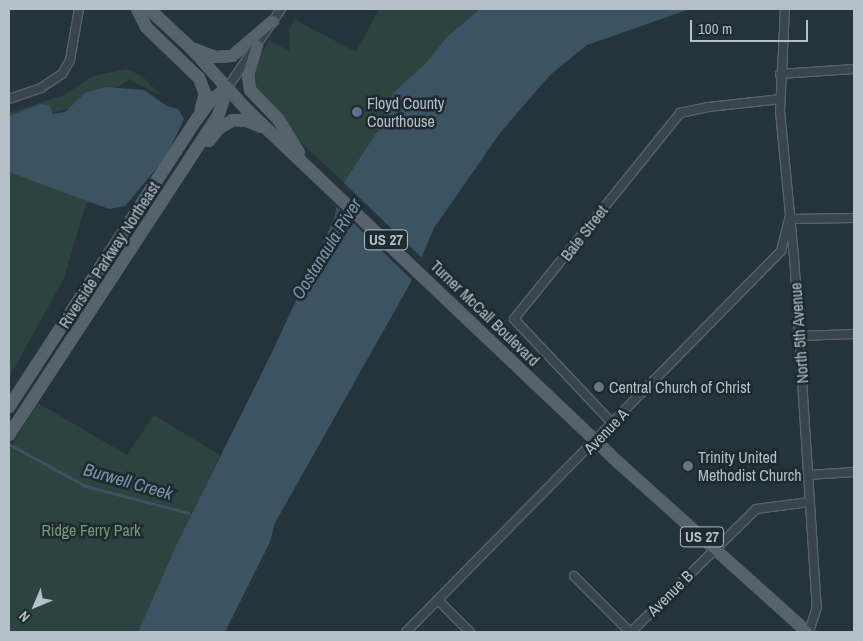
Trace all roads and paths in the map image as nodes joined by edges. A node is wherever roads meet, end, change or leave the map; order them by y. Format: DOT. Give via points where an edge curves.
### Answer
graph roads {
  1 [pos="137,9"];
  2 [pos="149,9"];
  3 [pos="280,9"];
  4 [pos="784,9"];
  5 [pos="77,10"];
  6 [pos="273,21"];
  7 [pos="257,45"];
  8 [pos="191,48"];
  9 [pos="854,69"];
  10 [pos="780,74"];
  11 [pos="228,87"];
  12 [pos="9,99"];
  13 [pos="780,99"];
  14 [pos="197,119"];
  15 [pos="269,130"];
  16 [pos="308,165"];
  17 [pos="854,218"];
  18 [pos="789,219"];
  19 [pos="103,291"];
  20 [pos="854,334"];
  21 [pos="799,336"];
  22 [pos="9,407"];
  23 [pos="613,424"];
  24 [pos="9,435"];
  25 [pos="596,441"];
  26 [pos="854,472"];
  27 [pos="808,475"];
  28 [pos="810,502"];
  29 [pos="715,548"];
  30 [pos="574,576"];
  31 [pos="438,600"];
  32 [pos="406,632"];
  33 [pos="470,632"];
  34 [pos="631,632"];
  35 [pos="808,632"];
  1 -- 14 [label="main road" via="146,27 200,78 205,98"];
  2 -- 8 [label="main road, Turner McCall Boulevard / US 27"];
  3 -- 6 [label="street, Riverside Parkway Northeast"];
  4 -- 10 [label="street, North 5th Avenue"];
  5 -- 12 [label="street" via="70,60 62,74 41,88"];
  6 -- 7 [label="street, Riverside Parkway Northeast"];
  6 -- 8 [label="main road" via="232,56 214,57"];
  7 -- 11 [label="street, Riverside Parkway Northeast"];
  7 -- 16 [label="main road" via="248,74 250,90 278,119"];
  8 -- 11 [label="main road, Turner McCall Boulevard / US 27"];
  9 -- 10 [label="street"];
  10 -- 13 [label="street, North 5th Avenue"];
  11 -- 14 [label="main road, Riverside Parkway Northeast" via="210,101"];
  11 -- 15 [label="main road, Turner McCall Boulevard / US 27"];
  11 -- 19 [label="main road, Riverside Parkway Northeast" via="218,116"];
  13 -- 18 [label="street, North 5th Avenue"];
  13 -- 23 [label="street, Bale Street" via="708,106 680,114 514,319"];
  14 -- 22 [label="main road, Riverside Parkway Northeast"];
  15 -- 16 [label="main road, Turner McCall Boulevard / US 27"];
  15 -- 19 [label="main road" via="247,121 233,120 218,129 113,288"];
  16 -- 25 [label="main road, Turner McCall Boulevard / US 27"];
  17 -- 18 [label="street"];
  18 -- 21 [label="street, North 5th Avenue"];
  18 -- 23 [label="street, Avenue A" via="781,251"];
  19 -- 24 [label="main road, Riverside Parkway Northeast"];
  20 -- 21 [label="street"];
  21 -- 27 [label="street, North 5th Avenue"];
  23 -- 25 [label="street, Avenue A"];
  25 -- 29 [label="main road, Turner McCall Boulevard / US 27"];
  25 -- 31 [label="street, Avenue A"];
  26 -- 27 [label="street"];
  27 -- 28 [label="street, North 5th Avenue"];
  28 -- 29 [label="street, Avenue B" via="761,506"];
  28 -- 35 [label="street, North 5th Avenue" via="816,607"];
  29 -- 34 [label="street, Avenue B"];
  29 -- 35 [label="main road, Turner McCall Boulevard / US 27"];
  30 -- 34 [label="street"];
  31 -- 32 [label="street, Avenue A"];
  31 -- 33 [label="street"];
}
